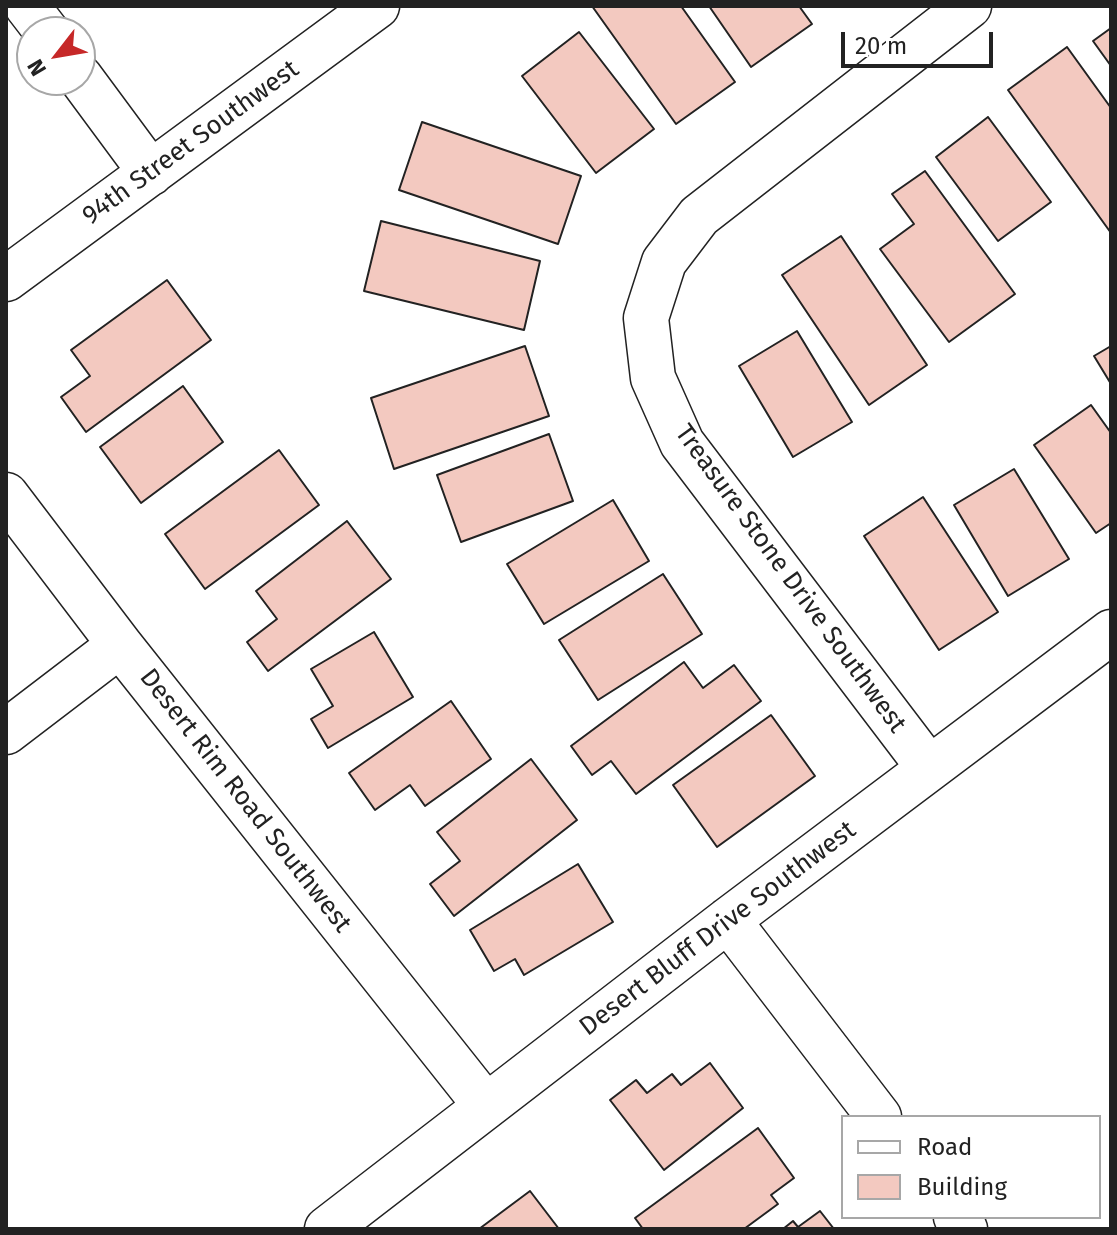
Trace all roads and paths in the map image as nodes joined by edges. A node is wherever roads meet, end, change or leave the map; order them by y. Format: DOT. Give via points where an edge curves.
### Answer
graph roads {
  1 [pos="377,6"];
  2 [pos="969,6"];
  3 [pos="94,96"];
  4 [pos="151,173"];
  5 [pos="6,279"];
  6 [pos="6,495"];
  7 [pos="1111,632"];
  8 [pos="120,645"];
  9 [pos="6,732"];
  10 [pos="929,768"];
  11 [pos="728,920"];
  12 [pos="486,1106"];
  13 [pos="877,1115"];
  14 [pos="327,1229"];
  1 -- 4 [label="street, 94th Street Southwest"];
  2 -- 10 [label="street, Treasure Stone Drive Southwest" via="699,216 664,262 646,318 653,378 682,443"];
  3 -- 4 [label="street"];
  4 -- 5 [label="street, 94th Street Southwest"];
  6 -- 8 [label="street, Desert Rim Road Southwest"];
  7 -- 10 [label="street, Desert Bluff Drive Southwest"];
  8 -- 9 [label="street"];
  8 -- 12 [label="street, Desert Rim Road Southwest"];
  10 -- 11 [label="street, Desert Bluff Drive Southwest"];
  11 -- 12 [label="street, Desert Bluff Drive Southwest"];
  11 -- 13 [label="street"];
  12 -- 14 [label="street, Desert Bluff Drive Southwest"];
}
